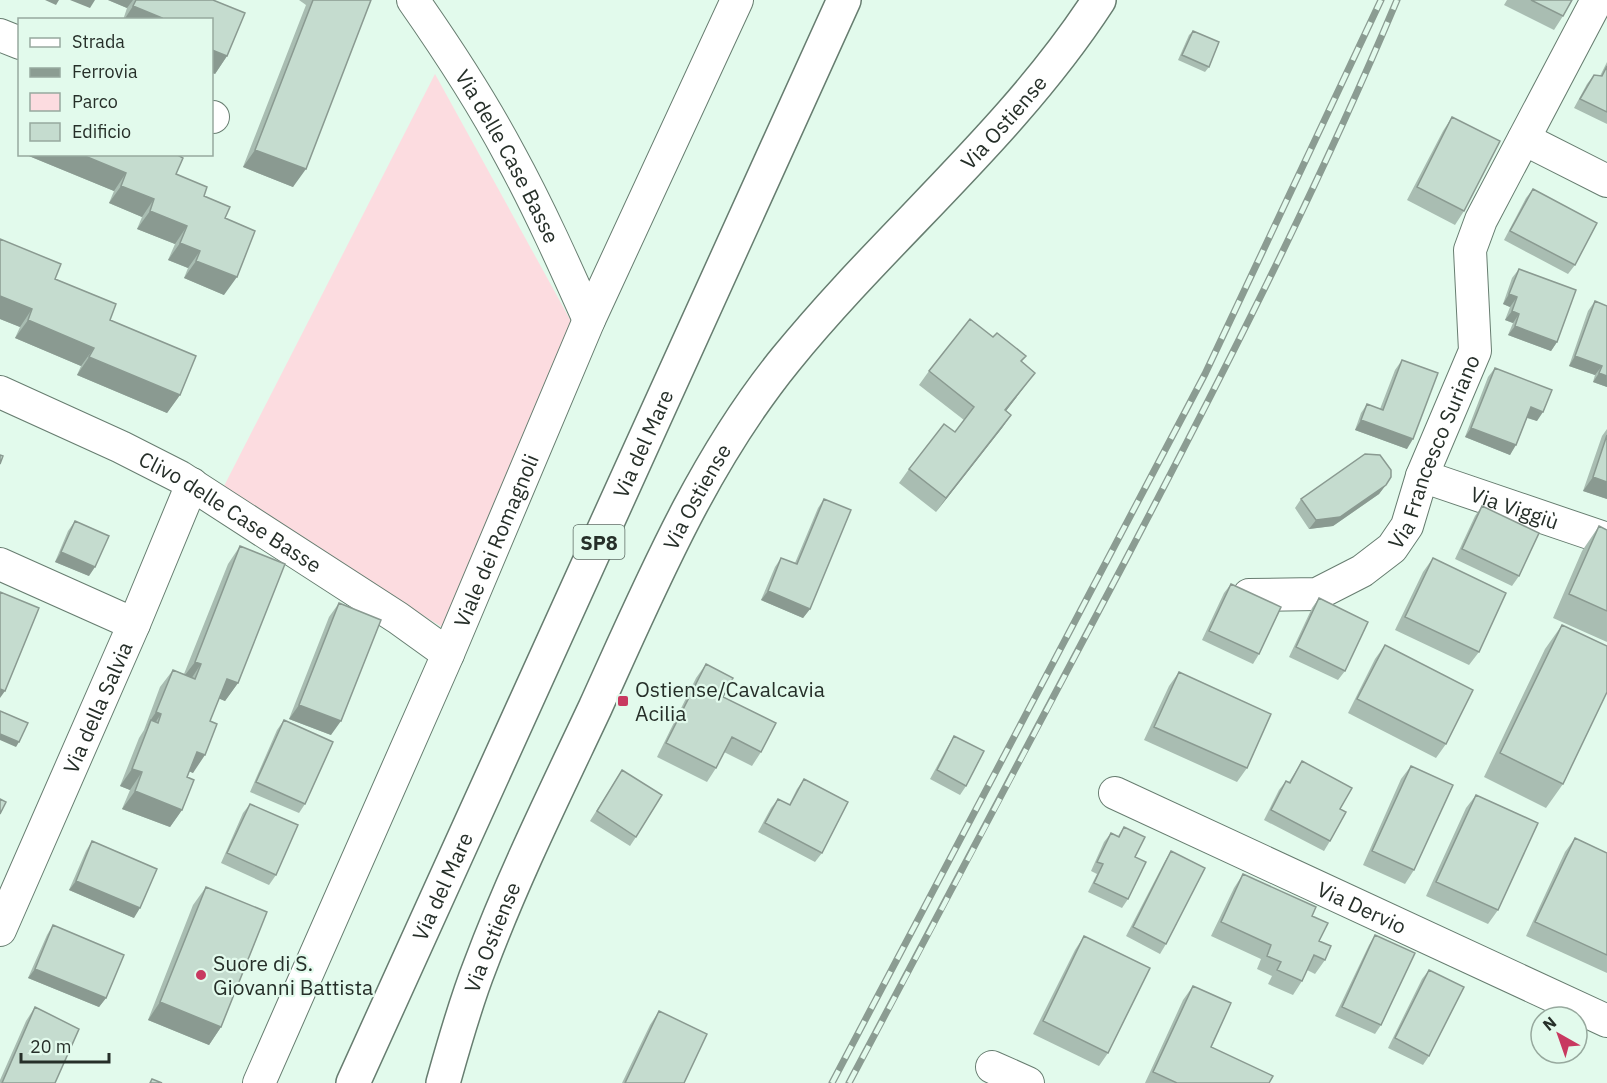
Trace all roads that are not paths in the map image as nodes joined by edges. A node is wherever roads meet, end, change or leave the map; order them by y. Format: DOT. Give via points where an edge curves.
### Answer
graph roads {
  1 [pos="413,0"];
  2 [pos="737,0"];
  3 [pos="844,0"];
  4 [pos="1099,0"];
  5 [pos="1597,0"];
  6 [pos="0,35"];
  7 [pos="18,42"];
  8 [pos="1524,139"];
  9 [pos="1607,181"];
  10 [pos="589,320"];
  11 [pos="0,392"];
  12 [pos="1422,476"];
  13 [pos="192,484"];
  14 [pos="1607,539"];
  15 [pos="0,564"];
  16 [pos="1249,595"];
  17 [pos="134,624"];
  18 [pos="448,654"];
  19 [pos="1115,793"];
  20 [pos="3,914"];
  21 [pos="1607,1021"];
  22 [pos="992,1067"];
  23 [pos="259,1083"];
  24 [pos="353,1083"];
  25 [pos="443,1083"];
  26 [pos="1028,1083"];
  1 -- 10 [label="street, Via delle Case Basse" via="510,154"];
  2 -- 10 [label="street, Viale dei Romagnoli"];
  3 -- 24 [label="main road, Via del Mare / SP8"];
  4 -- 25 [label="main road, Via Ostiense" via="1010,115 787,358 731,435 657,574 525,860 479,968"];
  5 -- 8 [label="street, Via Francesco Suriano"];
  6 -- 7 [label="street"];
  8 -- 9 [label="street"];
  8 -- 12 [label="street, Via Francesco Suriano" via="1481,220 1470,250 1475,351"];
  10 -- 18 [label="street, Viale dei Romagnoli"];
  11 -- 13 [label="street, Clivo delle Case Basse"];
  12 -- 14 [label="street, Via Viggiù"];
  12 -- 16 [label="street, Via Francesco Suriano" via="1407,526 1392,548 1362,571 1317,594"];
  13 -- 17 [label="street, Via della Salvia"];
  13 -- 18 [label="street, Clivo delle Case Basse"];
  15 -- 17 [label="street"];
  17 -- 20 [label="street, Via della Salvia"];
  18 -- 23 [label="street, Viale dei Romagnoli"];
  19 -- 21 [label="street, Via Dervio"];
  22 -- 26 [label="street"];
}
